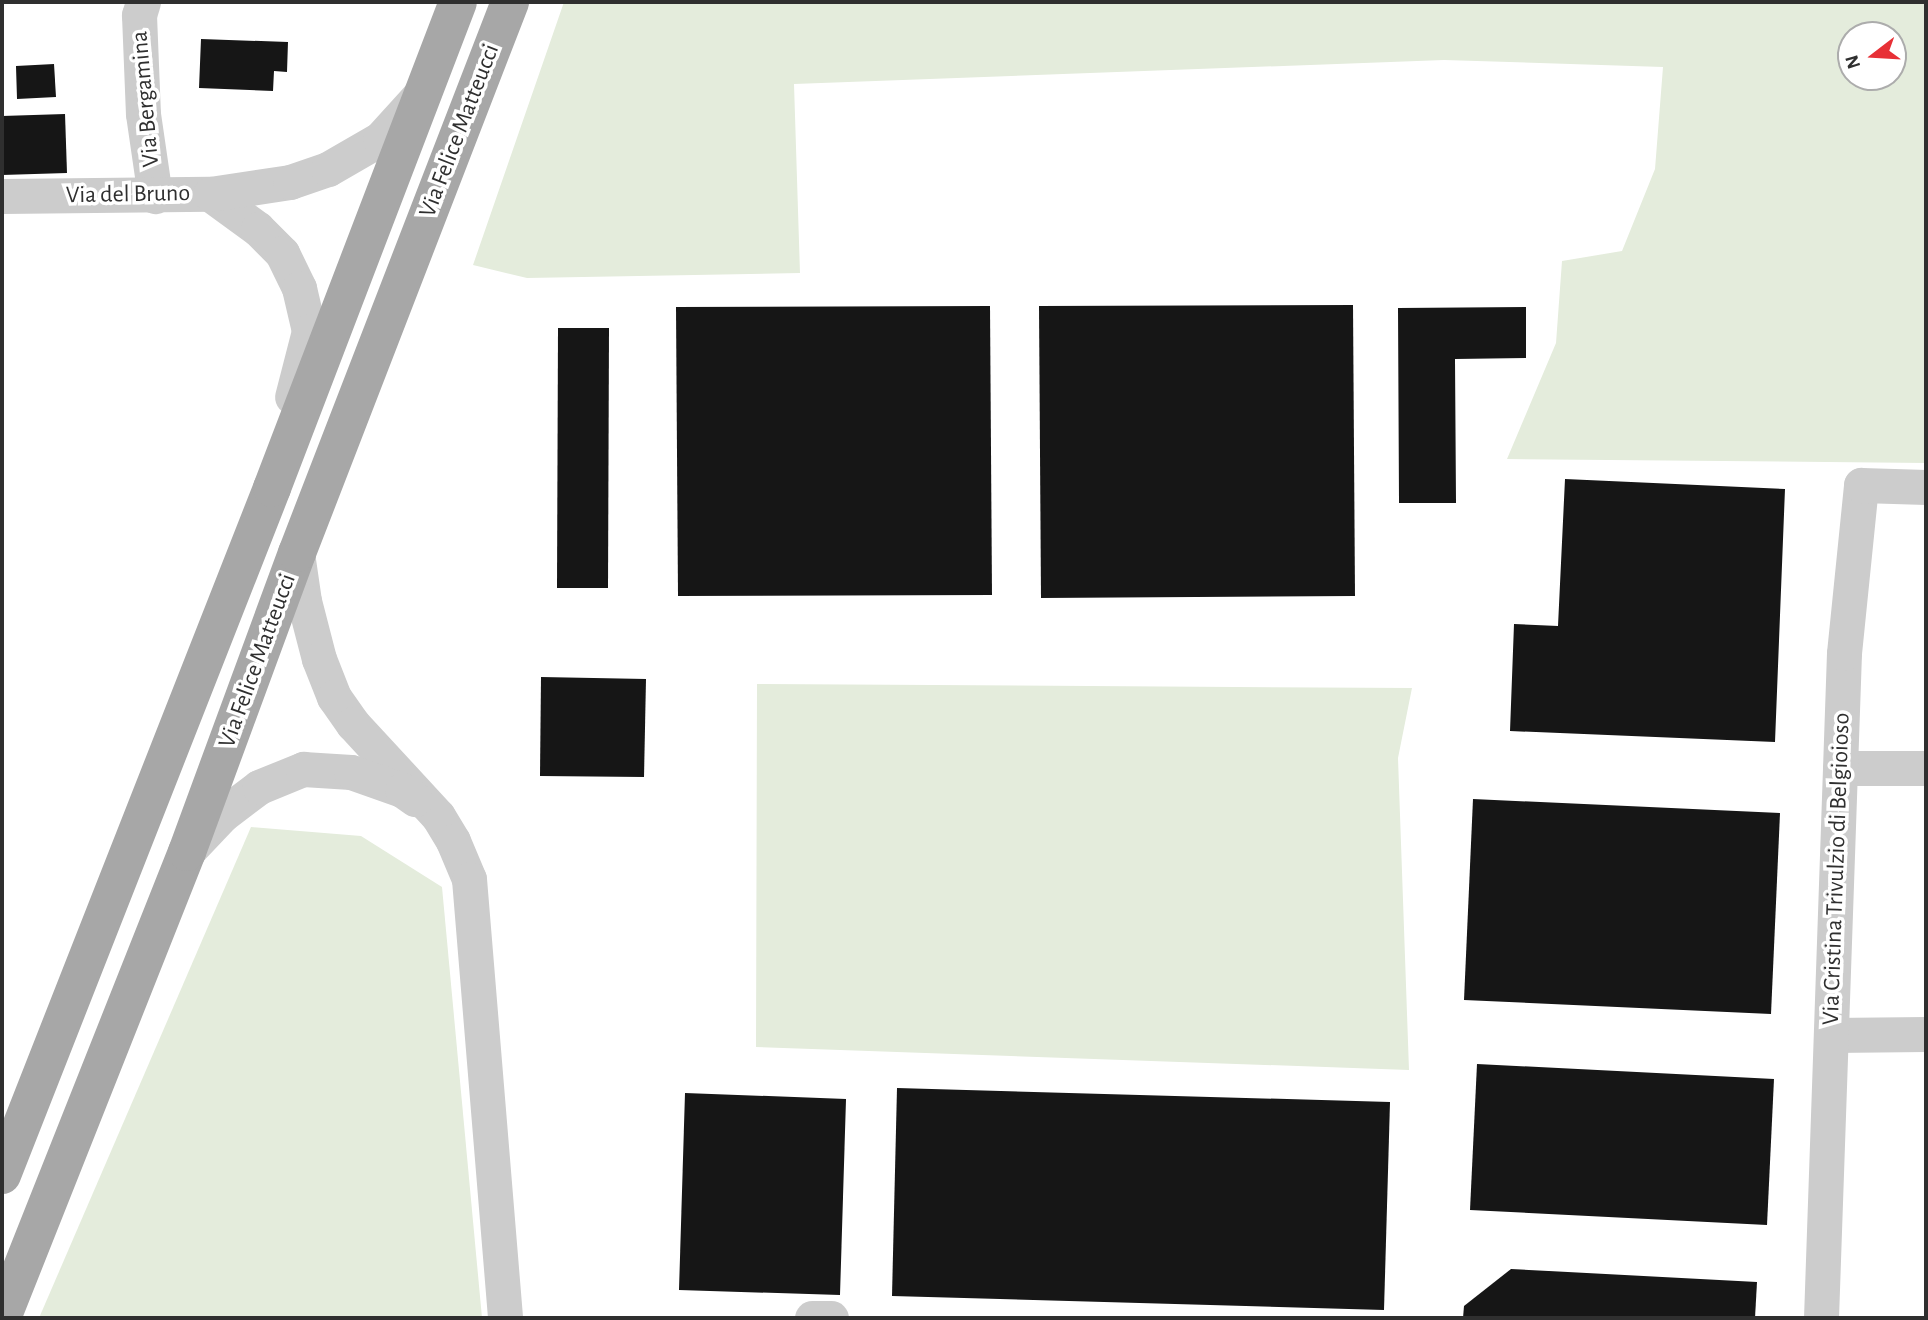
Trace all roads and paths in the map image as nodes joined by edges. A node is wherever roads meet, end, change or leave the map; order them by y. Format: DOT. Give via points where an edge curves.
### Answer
graph roads {
  1 [pos="143,2"];
  2 [pos="458,2"];
  3 [pos="510,2"];
  4 [pos="428,87"];
  5 [pos="211,194"];
  6 [pos="2,196"];
  7 [pos="155,196"];
  8 [pos="1926,487"];
  9 [pos="272,488"];
  10 [pos="297,553"];
  11 [pos="1840,768"];
  12 [pos="1926,768"];
  13 [pos="438,816"];
  14 [pos="187,852"];
  15 [pos="1926,1034"];
  16 [pos="1830,1035"];
  17 [pos="2,1175"];
  18 [pos="2,1318"];
  19 [pos="505,1318"];
  20 [pos="812,1318"];
  21 [pos="831,1318"];
  22 [pos="1821,1318"];
  1 -- 7 [label="street, Via Bergamina" via="139,15 143,114"];
  2 -- 4 [label="main road, Via Felice Matteucci"];
  3 -- 10 [label="main road, Via Felice Matteucci"];
  4 -- 5 [label="street" via="380,139 328,169 290,182"];
  4 -- 9 [label="main road, Via Felice Matteucci"];
  5 -- 7 [label="street, Via del Bruno"];
  5 -- 9 [label="street, Via del Bruno" via="282,253 299,288 309,331"];
  6 -- 7 [label="street, Via del Bruno"];
  8 -- 11 [label="street, Via Cristina Trivulzio di Belgioioso" via="1861,485 1844,653"];
  9 -- 17 [label="main road, Via Felice Matteucci"];
  10 -- 13 [label="street" via="304,601 334,697"];
  10 -- 14 [label="main road, Via Felice Matteucci"];
  11 -- 12 [label="street"];
  11 -- 16 [label="street, Via Cristina Trivulzio di Belgioioso"];
  13 -- 14 [label="street" via="402,790 351,772 303,769 259,787 222,815"];
  13 -- 19 [label="street" via="469,879"];
  14 -- 18 [label="main road, Via Felice Matteucci"];
  15 -- 16 [label="street"];
  16 -- 22 [label="street, Via Cristina Trivulzio di Belgioioso"];
  20 -- 21 [label="street"];
}
